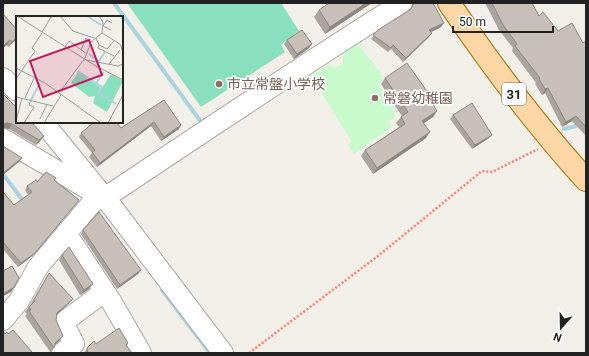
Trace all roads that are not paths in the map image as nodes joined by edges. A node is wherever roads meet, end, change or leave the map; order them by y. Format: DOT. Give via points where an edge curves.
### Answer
graph roads {
  1 [pos="402,3"];
  2 [pos="449,3"];
  3 [pos="3,78"];
  4 [pos="16,91"];
  5 [pos="45,123"];
  6 [pos="3,139"];
  7 [pos="586,180"];
  8 [pos="102,196"];
  9 [pos="66,234"];
  10 [pos="108,296"];
  11 [pos="3,320"];
  12 [pos="62,353"];
  13 [pos="141,353"];
  14 [pos="223,353"];
  1 -- 8 [label="street" via="116,190"];
  2 -- 7 [label="main road, 31" via="481,50 552,142"];
  3 -- 4 [label="street"];
  5 -- 8 [label="street"];
  6 -- 8 [label="street"];
  8 -- 9 [label="street"];
  8 -- 14 [label="street"];
  9 -- 10 [label="street"];
  9 -- 11 [label="street" via="38,267 18,301"];
  10 -- 12 [label="street" via="65,321 64,324 74,344"];
  10 -- 13 [label="street"];
}
